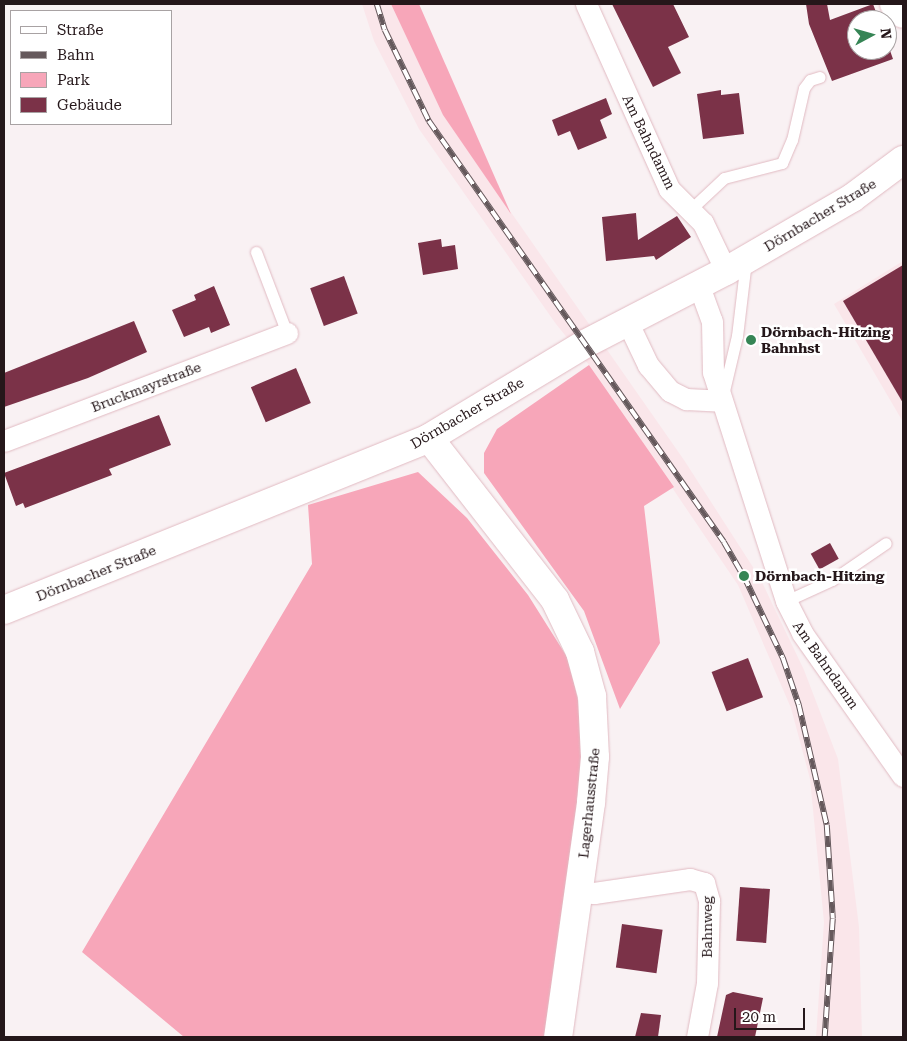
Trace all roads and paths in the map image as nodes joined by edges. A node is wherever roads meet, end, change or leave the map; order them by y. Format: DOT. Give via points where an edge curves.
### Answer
graph roads {
  1 [pos="586,4"];
  2 [pos="894,4"];
  3 [pos="903,14"];
  4 [pos="820,77"];
  5 [pos="903,160"];
  6 [pos="691,209"];
  7 [pos="256,252"];
  8 [pos="736,265"];
  9 [pos="699,286"];
  10 [pos="627,321"];
  11 [pos="287,333"];
  12 [pos="721,401"];
  13 [pos="429,438"];
  14 [pos="4,441"];
  15 [pos="886,543"];
  16 [pos="786,601"];
  17 [pos="4,610"];
  18 [pos="903,776"];
  19 [pos="579,891"];
  20 [pos="558,1037"];
  21 [pos="697,1037"];
  1 -- 6 [label="street, Am Bahndamm" via="658,167 669,188"];
  2 -- 3 [label="street"];
  4 -- 6 [label="lane" via="810,80 804,88 792,140 782,163 724,178"];
  5 -- 8 [label="street, Dörnbacher Straße" via="852,198"];
  6 -- 8 [label="street, Am Bahndamm"];
  7 -- 11 [label="lane"];
  8 -- 9 [label="street, Dörnbacher Straße"];
  8 -- 12 [label="lane" via="733,360"];
  9 -- 10 [label="street, Dörnbacher Straße"];
  9 -- 12 [label="street, Am Bahndamm" via="710,312 712,363"];
  10 -- 12 [label="street" via="648,365 670,391 686,399"];
  10 -- 13 [label="street, Dörnbacher Straße"];
  11 -- 14 [label="street, Bruckmayrstraße"];
  12 -- 16 [label="street, Am Bahndamm"];
  13 -- 17 [label="street, Dörnbacher Straße"];
  13 -- 19 [label="street, Lagerhausstraße" via="538,575 555,600 580,652 592,696 595,757"];
  15 -- 16 [label="lane" via="832,580"];
  16 -- 18 [label="street, Am Bahndamm" via="802,633"];
  19 -- 20 [label="street, Lagerhausstraße"];
  19 -- 21 [label="street, Bahnweg" via="594,893 690,879 704,883 709,901 707,983"];
}
